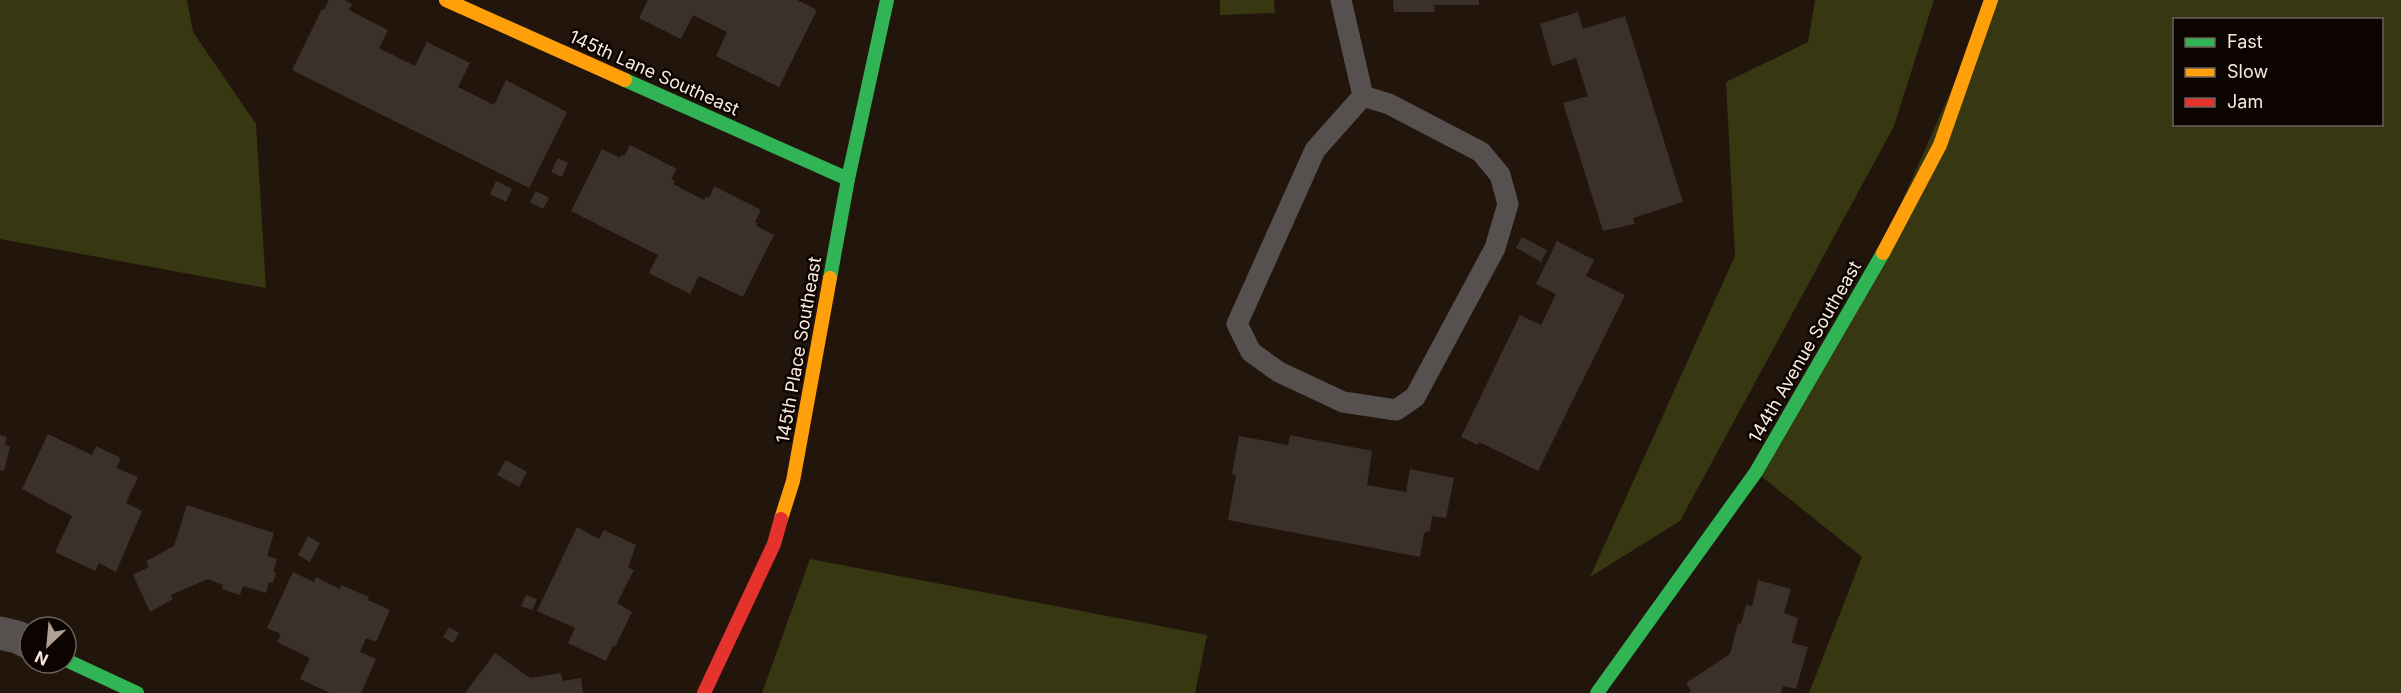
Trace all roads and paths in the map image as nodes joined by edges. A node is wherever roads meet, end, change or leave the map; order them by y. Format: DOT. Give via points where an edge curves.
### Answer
graph roads {
  1 [pos="446,0"];
  2 [pos="887,0"];
  3 [pos="1341,0"];
  4 [pos="1991,0"];
  5 [pos="1363,96"];
  6 [pos="848,179"];
  7 [pos="0,633"];
  8 [pos="18,637"];
  9 [pos="78,666"];
  10 [pos="136,693"];
  11 [pos="704,693"];
  12 [pos="1597,693"];
  1 -- 6 [label="street, 145th Lane Southeast"];
  2 -- 6 [label="street, 145th Place Southeast"];
  3 -- 5 [label="lane"];
  4 -- 12 [label="street, 144th Avenue Southeast" via="1940,145 1862,292 1756,472"];
  5 -- 5 [label="lane" via="1389,104 1480,152 1500,175 1509,204 1495,248 1415,397 1396,411 1343,402 1279,372 1251,352 1237,324 1315,150"];
  6 -- 11 [label="street, 145th Place Southeast" via="793,481 774,544"];
  7 -- 8 [label="street"];
  9 -- 10 [label="street"];
}
